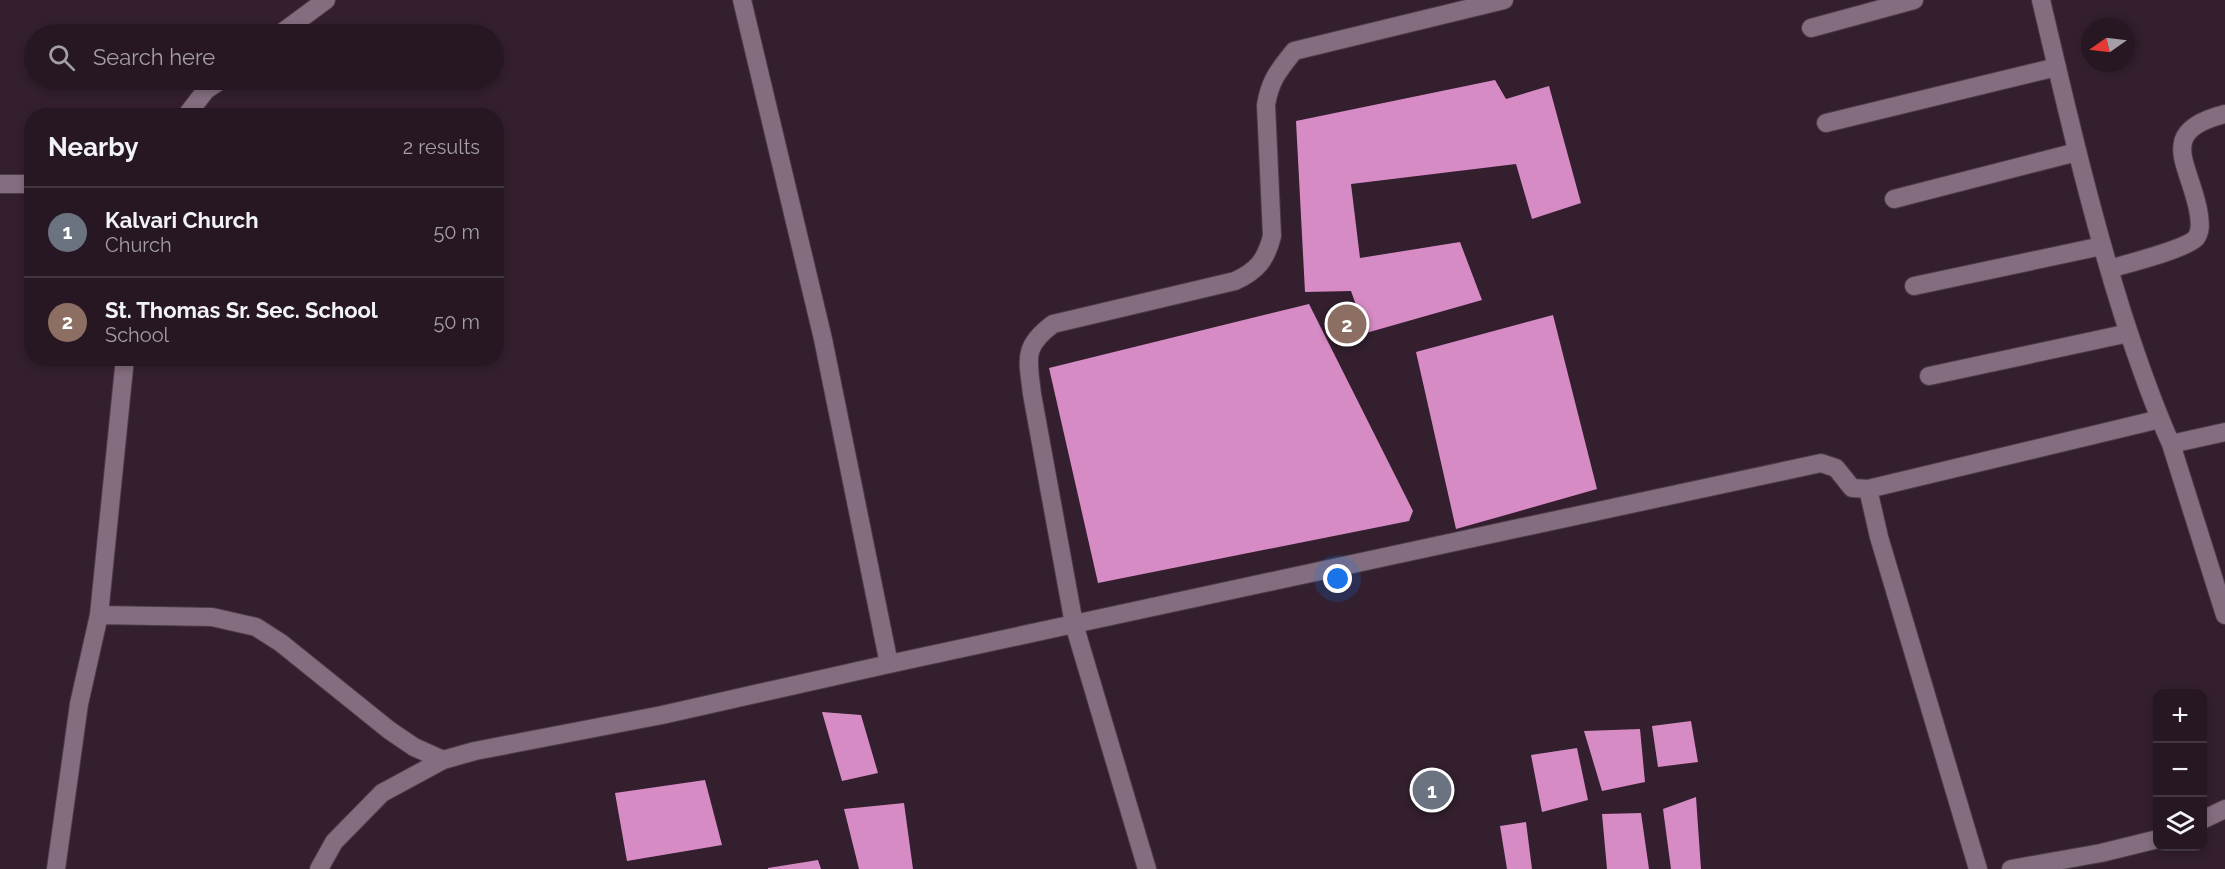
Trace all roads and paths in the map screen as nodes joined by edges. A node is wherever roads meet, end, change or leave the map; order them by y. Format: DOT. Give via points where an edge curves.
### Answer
graph roads {
  1 [pos="326,0"];
  2 [pos="742,0"];
  3 [pos="1504,0"];
  4 [pos="1914,0"];
  5 [pos="2041,0"];
  6 [pos="294,24"];
  7 [pos="1811,28"];
  8 [pos="2057,67"];
  9 [pos="206,90"];
  10 [pos="192,108"];
  11 [pos="2225,114"];
  12 [pos="1826,123"];
  13 [pos="2077,152"];
  14 [pos="0,184"];
  15 [pos="24,184"];
  16 [pos="1894,199"];
  17 [pos="2102,246"];
  18 [pos="2109,269"];
  19 [pos="1914,286"];
  20 [pos="2129,333"];
  21 [pos="124,366"];
  22 [pos="1929,376"];
  23 [pos="2160,419"];
  24 [pos="2225,432"];
  25 [pos="2171,444"];
  26 [pos="1868,489"];
  27 [pos="99,615"];
  28 [pos="2225,615"];
  29 [pos="1074,624"];
  30 [pos="889,664"];
  31 [pos="443,760"];
  32 [pos="2225,809"];
  33 [pos="2207,818"];
  34 [pos="2153,840"];
  35 [pos="56,869"];
  36 [pos="319,869"];
  37 [pos="1146,869"];
  38 [pos="1977,869"];
  39 [pos="2011,869"];
  1 -- 6 [label="street"];
  2 -- 30 [label="street" via="823,339"];
  3 -- 29 [label="street" via="1294,51 1269,87 1266,105 1272,236 1261,262 1235,281 1053,324 1038,335 1030,348 1032,394"];
  4 -- 7 [label="street"];
  5 -- 8 [label="street"];
  8 -- 12 [label="street"];
  8 -- 13 [label="street"];
  9 -- 10 [label="street"];
  11 -- 18 [label="street" via="2192,126 2181,148 2199,212 2199,232 2194,240"];
  13 -- 16 [label="street"];
  13 -- 17 [label="street"];
  14 -- 15 [label="street"];
  17 -- 18 [label="street"];
  17 -- 19 [label="street"];
  18 -- 20 [label="street"];
  20 -- 22 [label="street"];
  20 -- 23 [label="street"];
  21 -- 27 [label="street"];
  23 -- 25 [label="street"];
  23 -- 26 [label="street"];
  24 -- 25 [label="street"];
  25 -- 28 [label="street"];
  26 -- 29 [label="street" via="1852,488 1836,468 1821,463"];
  26 -- 38 [label="street"];
  27 -- 31 [label="street" via="213,617 256,627 290,649 389,730"];
  27 -- 35 [label="street" via="79,704"];
  29 -- 30 [label="street"];
  29 -- 37 [label="street"];
  30 -- 31 [label="street" via="662,716"];
  31 -- 36 [label="street" via="382,793 334,842"];
  32 -- 33 [label="street"];
  34 -- 39 [label="street"];
}
